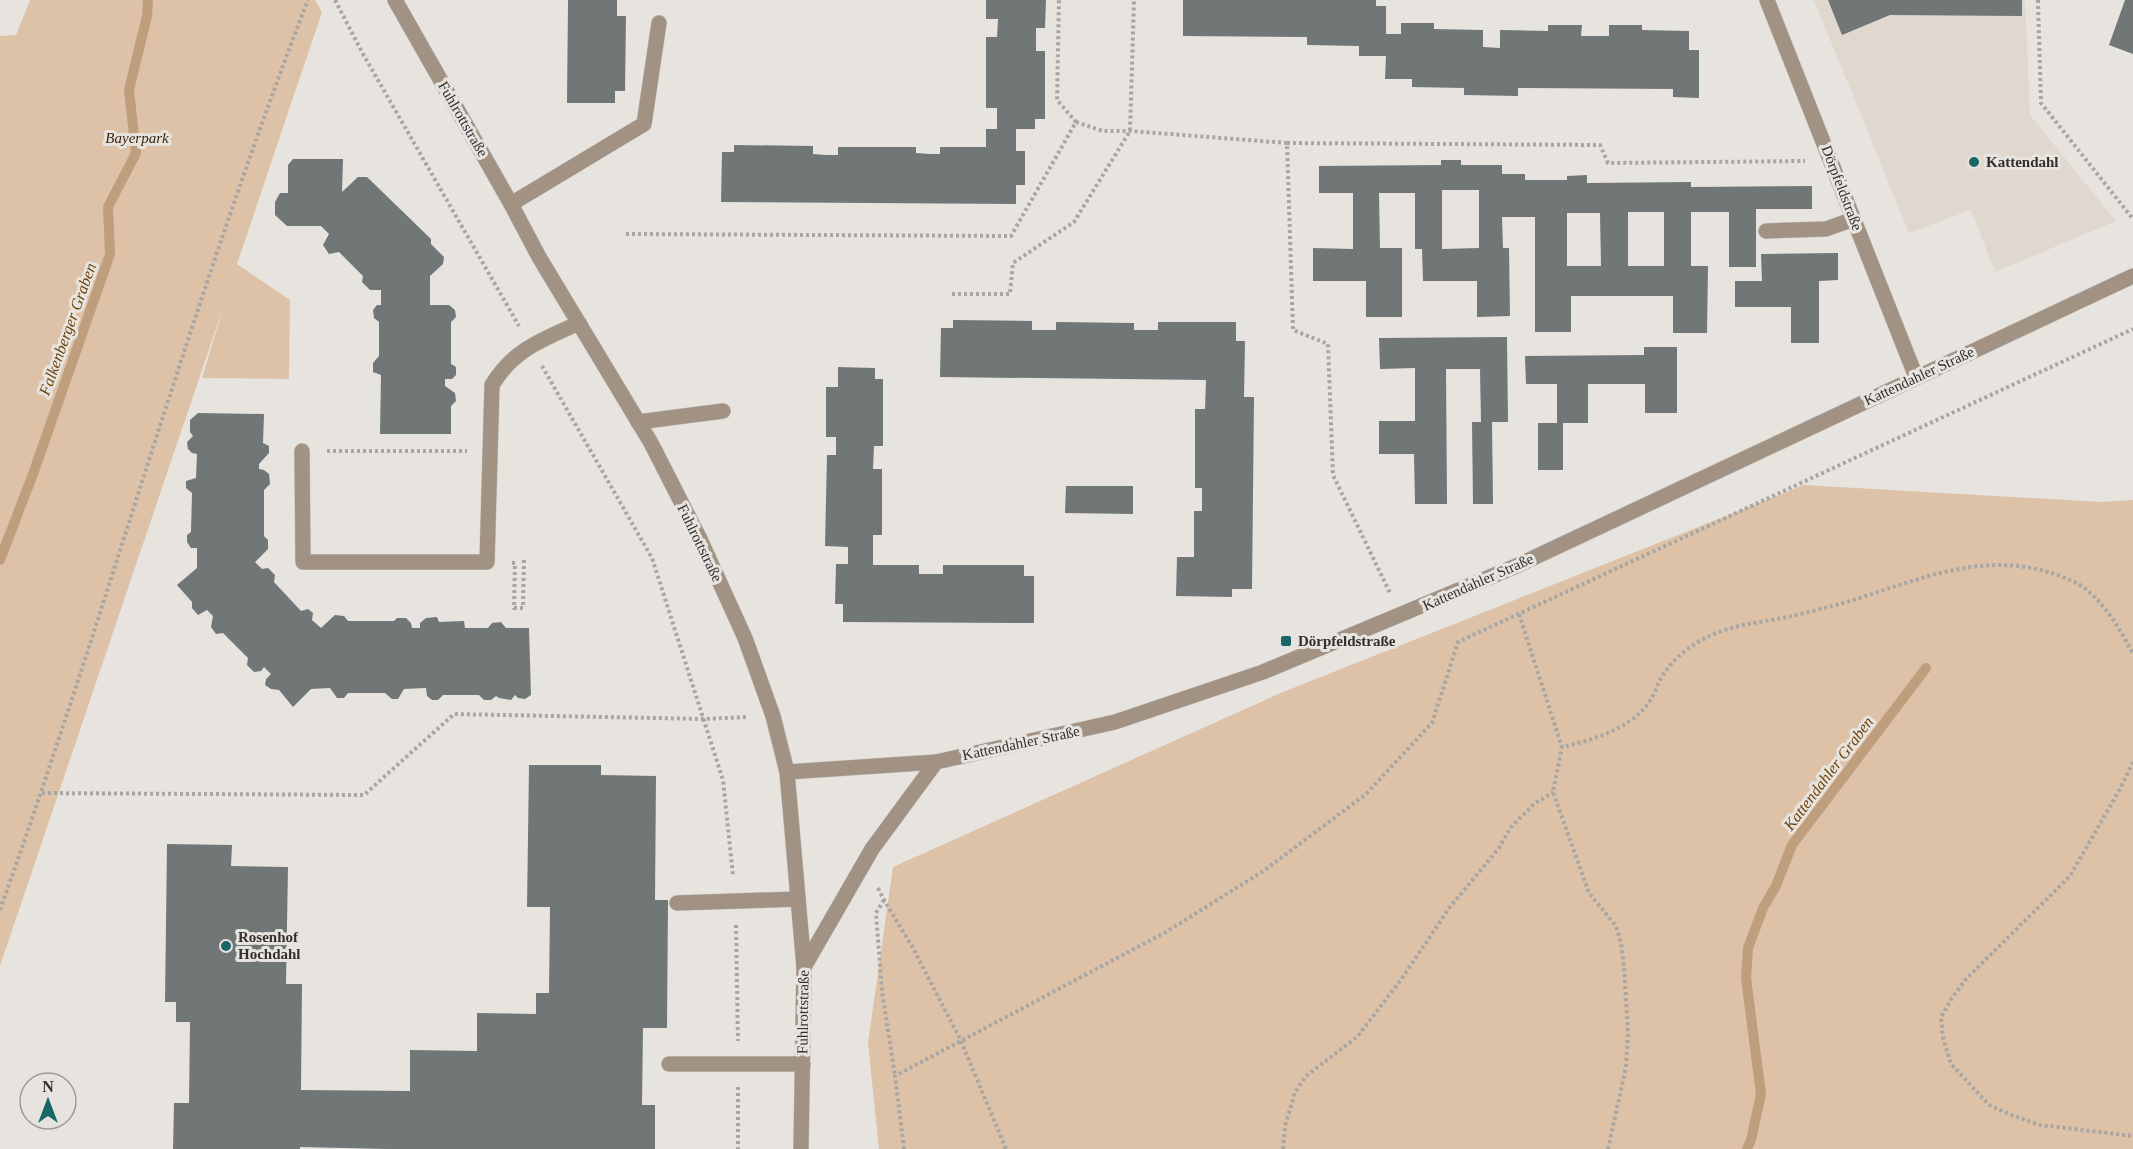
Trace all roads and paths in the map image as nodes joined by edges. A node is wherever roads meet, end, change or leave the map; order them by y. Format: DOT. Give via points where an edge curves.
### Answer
graph roads {
  1 [pos="308,0"];
  2 [pos="335,0"];
  3 [pos="394,0"];
  4 [pos="1059,0"];
  5 [pos="1134,0"];
  6 [pos="1767,0"];
  7 [pos="2038,0"];
  8 [pos="659,23"];
  9 [pos="1076,122"];
  10 [pos="1130,131"];
  11 [pos="1287,143"];
  12 [pos="1832,161"];
  13 [pos="511,204"];
  14 [pos="1854,219"];
  15 [pos="2133,219"];
  16 [pos="1766,231"];
  17 [pos="626,234"];
  18 [pos="2133,276"];
  19 [pos="952,294"];
  20 [pos="579,323"];
  21 [pos="2133,329"];
  22 [pos="530,346"];
  23 [pos="1916,377"];
  24 [pos="723,411"];
  25 [pos="638,422"];
  26 [pos="302,452"];
  27 [pos="490,452"];
  28 [pos="524,558"];
  29 [pos="487,562"];
  30 [pos="1519,614"];
  31 [pos="1401,616"];
  32 [pos="2133,654"];
  33 [pos="772,716"];
  34 [pos="703,719"];
  35 [pos="1562,747"];
  36 [pos="936,762"];
  37 [pos="2133,762"];
  38 [pos="787,772"];
  39 [pos="42,792"];
  40 [pos="1553,792"];
  41 [pos="866,859"];
  42 [pos="798,899"];
  43 [pos="884,900"];
  44 [pos="677,903"];
  45 [pos="736,903"];
  46 [pos="0,910"];
  47 [pos="804,967"];
  48 [pos="961,1041"];
  49 [pos="669,1064"];
  50 [pos="803,1064"];
  51 [pos="738,1065"];
  52 [pos="895,1076"];
  53 [pos="2133,1136"];
  54 [pos="738,1149"];
  55 [pos="801,1149"];
  56 [pos="904,1149"];
  57 [pos="1006,1149"];
  58 [pos="1283,1149"];
  59 [pos="1608,1149"];
  1 -- 39 [label="path" via="249,159"];
  2 -- 22 [label="path"];
  3 -- 13 [label="street, Fuhlrottstraße"];
  4 -- 9 [label="path" via="1057,100"];
  5 -- 10 [label="path"];
  6 -- 12 [label="street, Dörpfeldstraße"];
  7 -- 15 [label="path" via="2040,103"];
  8 -- 13 [label="street" via="644,124"];
  9 -- 10 [label="path" via="1103,131"];
  9 -- 17 [label="path" via="1011,236"];
  10 -- 11 [label="path"];
  10 -- 19 [label="path" via="1074,222 1013,263 1010,294"];
  11 -- 12 [label="path" via="1600,145 1608,163"];
  11 -- 31 [label="path" via="1293,330 1328,344 1333,475"];
  12 -- 14 [label="street, Dörpfeldstraße"];
  13 -- 20 [label="street, Fuhlrottstraße"];
  14 -- 16 [label="street" via="1826,229"];
  14 -- 23 [label="street, Dörpfeldstraße"];
  18 -- 23 [label="street, Kattendahler Straße"];
  20 -- 22 [label="street"];
  20 -- 25 [label="street, Fuhlrottstraße"];
  21 -- 30 [label="path"];
  22 -- 27 [label="street" via="503,367 492,385"];
  22 -- 34 [label="path" via="652,558"];
  23 -- 31 [label="street, Kattendahler Straße" via="1629,514"];
  24 -- 25 [label="street"];
  25 -- 33 [label="street, Fuhlrottstraße" via="700,539 745,638"];
  26 -- 27 [label="path"];
  26 -- 29 [label="street" via="303,562"];
  27 -- 29 [label="street"];
  28 -- 29 [label="path" via="523,608 514,608 515,563"];
  30 -- 35 [label="path"];
  30 -- 48 [label="path" via="1458,642 1432,723 1366,794 1265,870 1166,932"];
  31 -- 36 [label="street, Kattendahler Straße" via="1263,672 1115,722"];
  32 -- 35 [label="path" via="2116,623 2087,589 2060,576 2000,564 1934,573 1838,604 1731,627 1702,639 1667,669 1651,699 1622,726"];
  33 -- 34 [label="path"];
  33 -- 38 [label="street, Fuhlrottstraße"];
  34 -- 39 [label="path" via="454,714 364,795"];
  34 -- 45 [label="path" via="723,780"];
  35 -- 40 [label="path"];
  36 -- 38 [label="street, Kattendahler Straße"];
  36 -- 41 [label="street"];
  37 -- 53 [label="path" via="2070,876 1966,980 1941,1017 1951,1064 1989,1105 2040,1125"];
  38 -- 42 [label="street, Fuhlrottstraße"];
  39 -- 46 [label="path"];
  40 -- 58 [label="path" via="1511,827 1357,1037 1306,1076 1295,1092"];
  40 -- 59 [label="path" via="1589,893 1616,926 1621,943 1628,1034 1626,1067"];
  41 -- 43 [label="path"];
  41 -- 47 [label="street"];
  42 -- 45 [label="street"];
  42 -- 47 [label="street, Fuhlrottstraße"];
  43 -- 48 [label="path"];
  43 -- 52 [label="path" via="876,913 882,991"];
  44 -- 45 [label="street"];
  45 -- 51 [label="path"];
  47 -- 50 [label="street, Fuhlrottstraße"];
  48 -- 52 [label="path"];
  48 -- 57 [label="path"];
  49 -- 51 [label="street"];
  50 -- 51 [label="street"];
  50 -- 55 [label="street, Fuhlrottstraße"];
  51 -- 54 [label="path"];
  52 -- 56 [label="path"];
}
